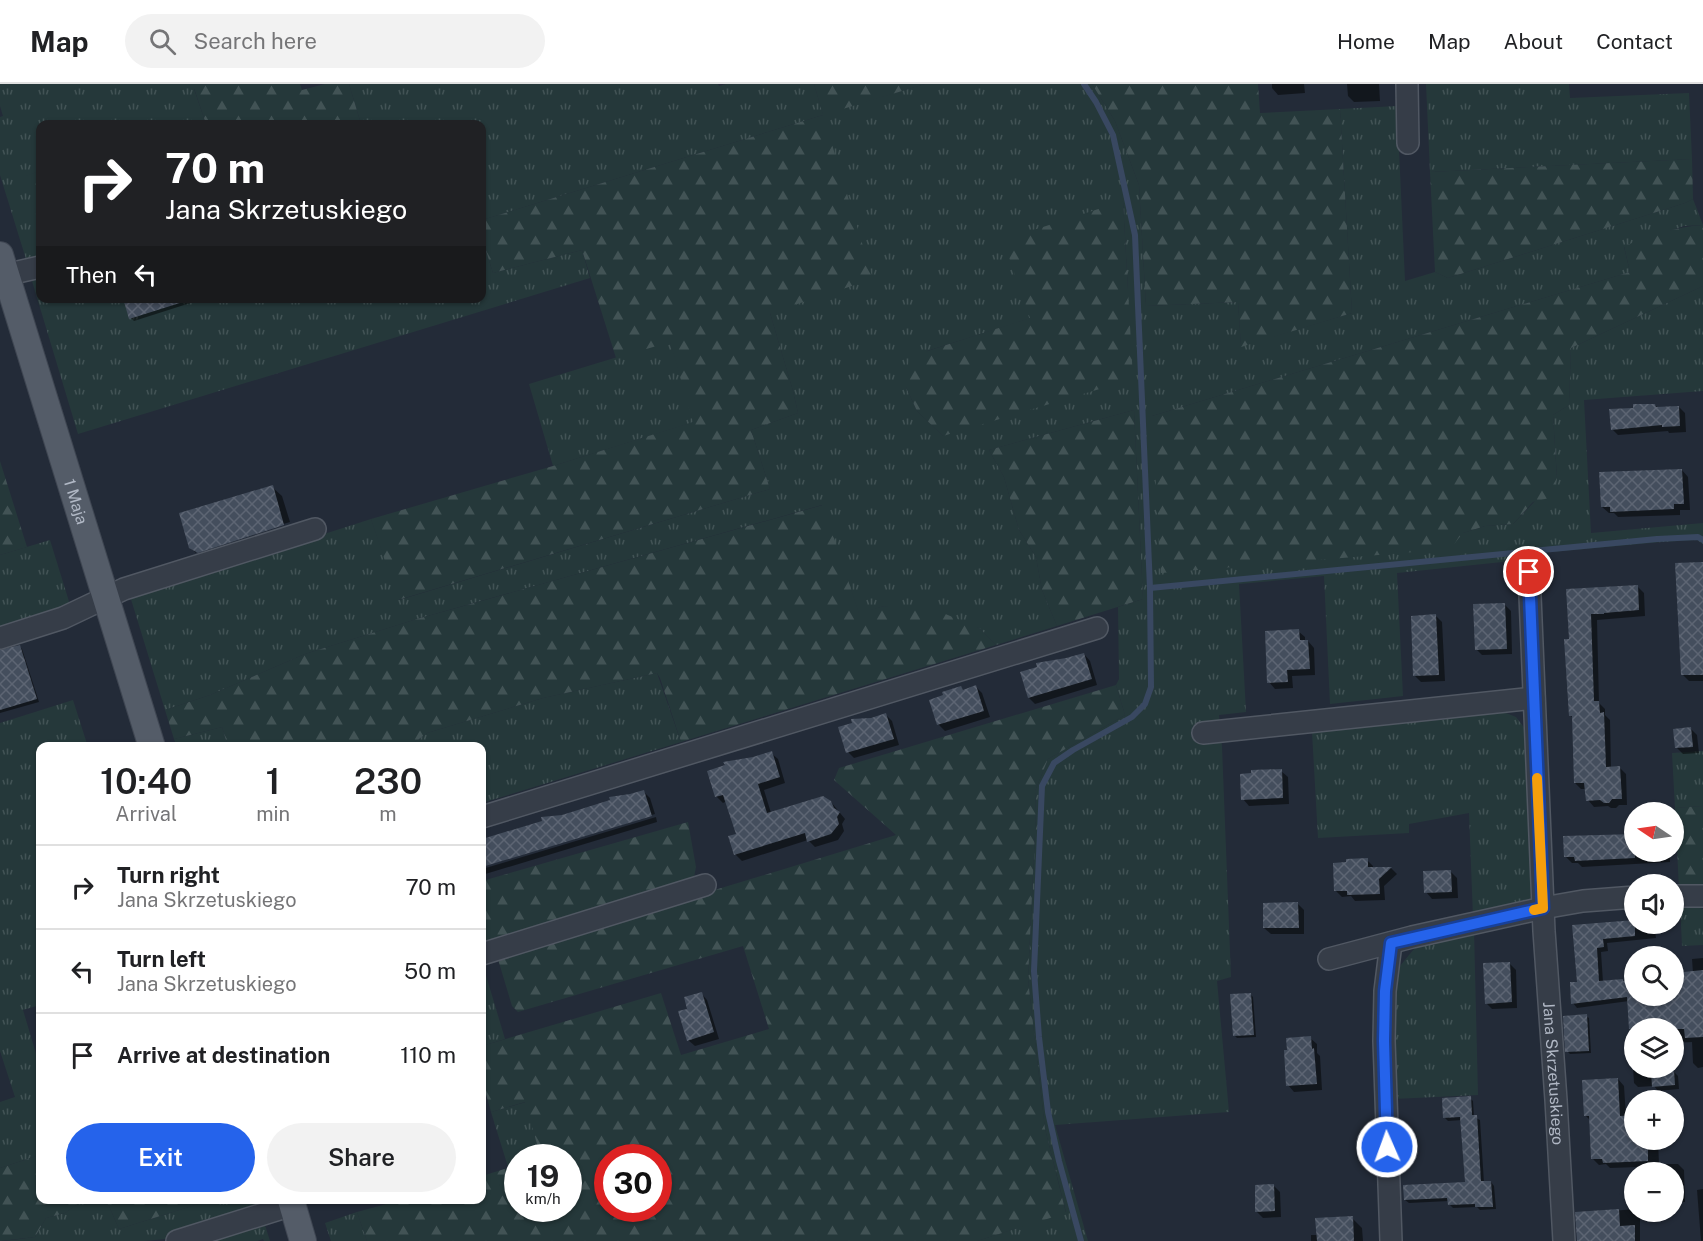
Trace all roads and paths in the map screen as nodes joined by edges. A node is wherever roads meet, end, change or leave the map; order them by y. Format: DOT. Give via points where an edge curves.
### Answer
graph roads {
  1 [pos="1407,84"];
  2 [pos="1408,143"];
  3 [pos="36,267"];
  4 [pos="2,269"];
  5 [pos="315,529"];
  6 [pos="1529,572"];
  7 [pos="106,598"];
  8 [pos="1097,628"];
  9 [pos="0,638"];
  10 [pos="1534,698"];
  11 [pos="1203,733"];
  12 [pos="150,742"];
  13 [pos="486,816"];
  14 [pos="705,885"];
  15 [pos="1684,896"];
  16 [pos="1703,896"];
  17 [pos="1624,898"];
  18 [pos="1543,908"];
  19 [pos="1391,943"];
  20 [pos="486,953"];
  21 [pos="1329,959"];
  22 [pos="289,1204"];
  23 [pos="292,1204"];
  24 [pos="177,1241"];
  25 [pos="303,1241"];
  26 [pos="1391,1241"];
  27 [pos="1564,1241"];
  1 -- 2 [label="street"];
  3 -- 4 [label="street"];
  4 -- 7 [label="main road, 1 Maja"];
  5 -- 7 [label="street"];
  6 -- 10 [label="street, Jana Skrzetuskiego"];
  7 -- 9 [label="street" via="63,618"];
  7 -- 12 [label="main road, 1 Maja"];
  8 -- 13 [label="street"];
  10 -- 11 [label="street"];
  10 -- 18 [label="street, Jana Skrzetuskiego"];
  14 -- 20 [label="street"];
  15 -- 16 [label="street"];
  17 -- 18 [label="street"];
  18 -- 19 [label="street"];
  18 -- 27 [label="street, Jana Skrzetuskiego"];
  19 -- 21 [label="street"];
  19 -- 26 [label="street" via="1384,1041"];
  22 -- 24 [label="street"];
  23 -- 25 [label="main road"];
}
